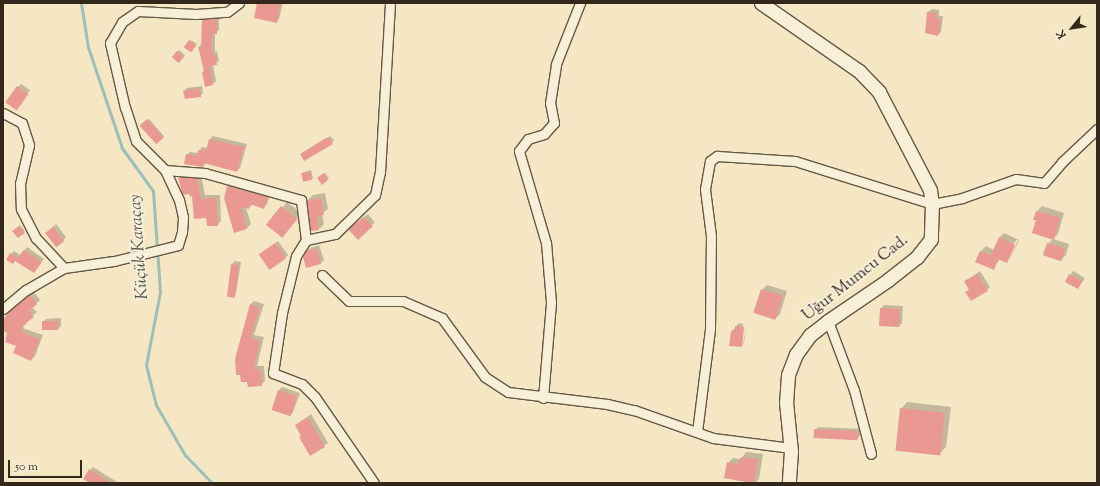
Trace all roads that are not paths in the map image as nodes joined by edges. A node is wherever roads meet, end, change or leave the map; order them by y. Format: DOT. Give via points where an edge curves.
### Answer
graph roads {
  1 [pos="239,3"];
  2 [pos="390,3"];
  3 [pos="580,3"];
  4 [pos="761,3"];
  5 [pos="3,113"];
  6 [pos="1097,129"];
  7 [pos="165,170"];
  8 [pos="932,204"];
  9 [pos="306,240"];
  10 [pos="64,268"];
  11 [pos="322,275"];
  12 [pos="3,309"];
  13 [pos="828,321"];
  14 [pos="543,398"];
  15 [pos="696,432"];
  16 [pos="791,448"];
  17 [pos="871,454"];
  18 [pos="374,483"];
  19 [pos="789,483"];
  1 -- 7 [label="street" via="227,12 196,14 138,11 122,22 110,43 125,108 136,141"];
  2 -- 9 [label="street" via="380,172 375,195 335,234"];
  3 -- 14 [label="street" via="556,64 550,103 554,123 544,134 528,139 519,151 546,243 552,302"];
  4 -- 8 [label="street, Uğur Mumcu Cad." via="859,71 879,92 930,190"];
  5 -- 10 [label="street" via="22,123 29,145 20,184 21,209 36,238"];
  6 -- 8 [label="street" via="1044,183 1016,179 962,198"];
  7 -- 9 [label="street" via="205,173 301,200"];
  7 -- 10 [label="street" via="179,200 183,217 178,245 114,261"];
  8 -- 13 [label="street, Uğur Mumcu Cad." via="931,239 917,257"];
  8 -- 15 [label="street" via="795,162 718,156 710,161 705,189 711,236 710,329"];
  9 -- 18 [label="street" via="296,256 282,313 273,373 302,384 311,393"];
  10 -- 12 [label="street" via="26,290"];
  11 -- 14 [label="street" via="349,300 403,301 442,318 485,376 508,392"];
  13 -- 16 [label="street, Uğur Mumcu Cad." via="810,335 796,354 788,375 786,402"];
  13 -- 17 [label="street" via="854,390"];
  14 -- 15 [label="street" via="607,404 634,410"];
  15 -- 16 [label="street" via="713,438"];
  16 -- 19 [label="street, Uğur Mumcu Cad."];
}
